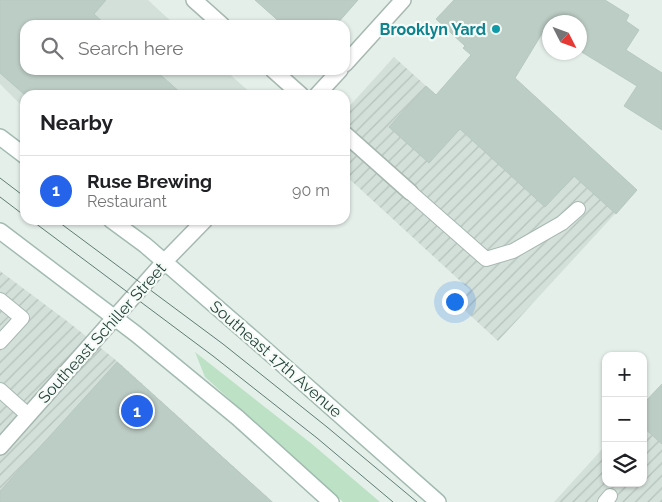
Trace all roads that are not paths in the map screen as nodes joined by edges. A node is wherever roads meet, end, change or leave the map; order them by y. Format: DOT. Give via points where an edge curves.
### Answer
graph roads {
  1 [pos="194,0"];
  2 [pos="403,0"];
  3 [pos="216,20"];
  4 [pos="350,58"];
  5 [pos="279,75"];
  6 [pos="335,75"];
  7 [pos="295,90"];
  8 [pos="322,90"];
  9 [pos="0,137"];
  10 [pos="350,138"];
  11 [pos="20,152"];
  12 [pos="410,192"];
  13 [pos="578,210"];
  14 [pos="118,225"];
  15 [pos="200,225"];
  16 [pos="0,231"];
  17 [pos="164,262"];
  18 [pos="0,300"];
  19 [pos="115,318"];
  20 [pos="0,342"];
  21 [pos="0,390"];
  22 [pos="28,415"];
  23 [pos="0,447"];
  24 [pos="331,502"];
  25 [pos="438,502"];
  1 -- 3 [label="street"];
  2 -- 4 [label="street"];
  5 -- 7 [label="street"];
  6 -- 8 [label="street"];
  9 -- 11 [label="street"];
  10 -- 12 [label="street"];
  12 -- 13 [label="lane" via="486,259 513,251"];
  14 -- 17 [label="street, Southeast 17th Avenue"];
  15 -- 17 [label="street, Southeast Schiller Street"];
  16 -- 19 [label="street"];
  17 -- 19 [label="street, Southeast Schiller Street"];
  17 -- 25 [label="street, Southeast 17th Avenue"];
  18 -- 20 [label="lane" via="22,318"];
  19 -- 22 [label="street, Southeast Schiller Street"];
  19 -- 24 [label="street" via="238,418"];
  21 -- 22 [label="lane"];
  22 -- 23 [label="street, Southeast Schiller Street"];
}
